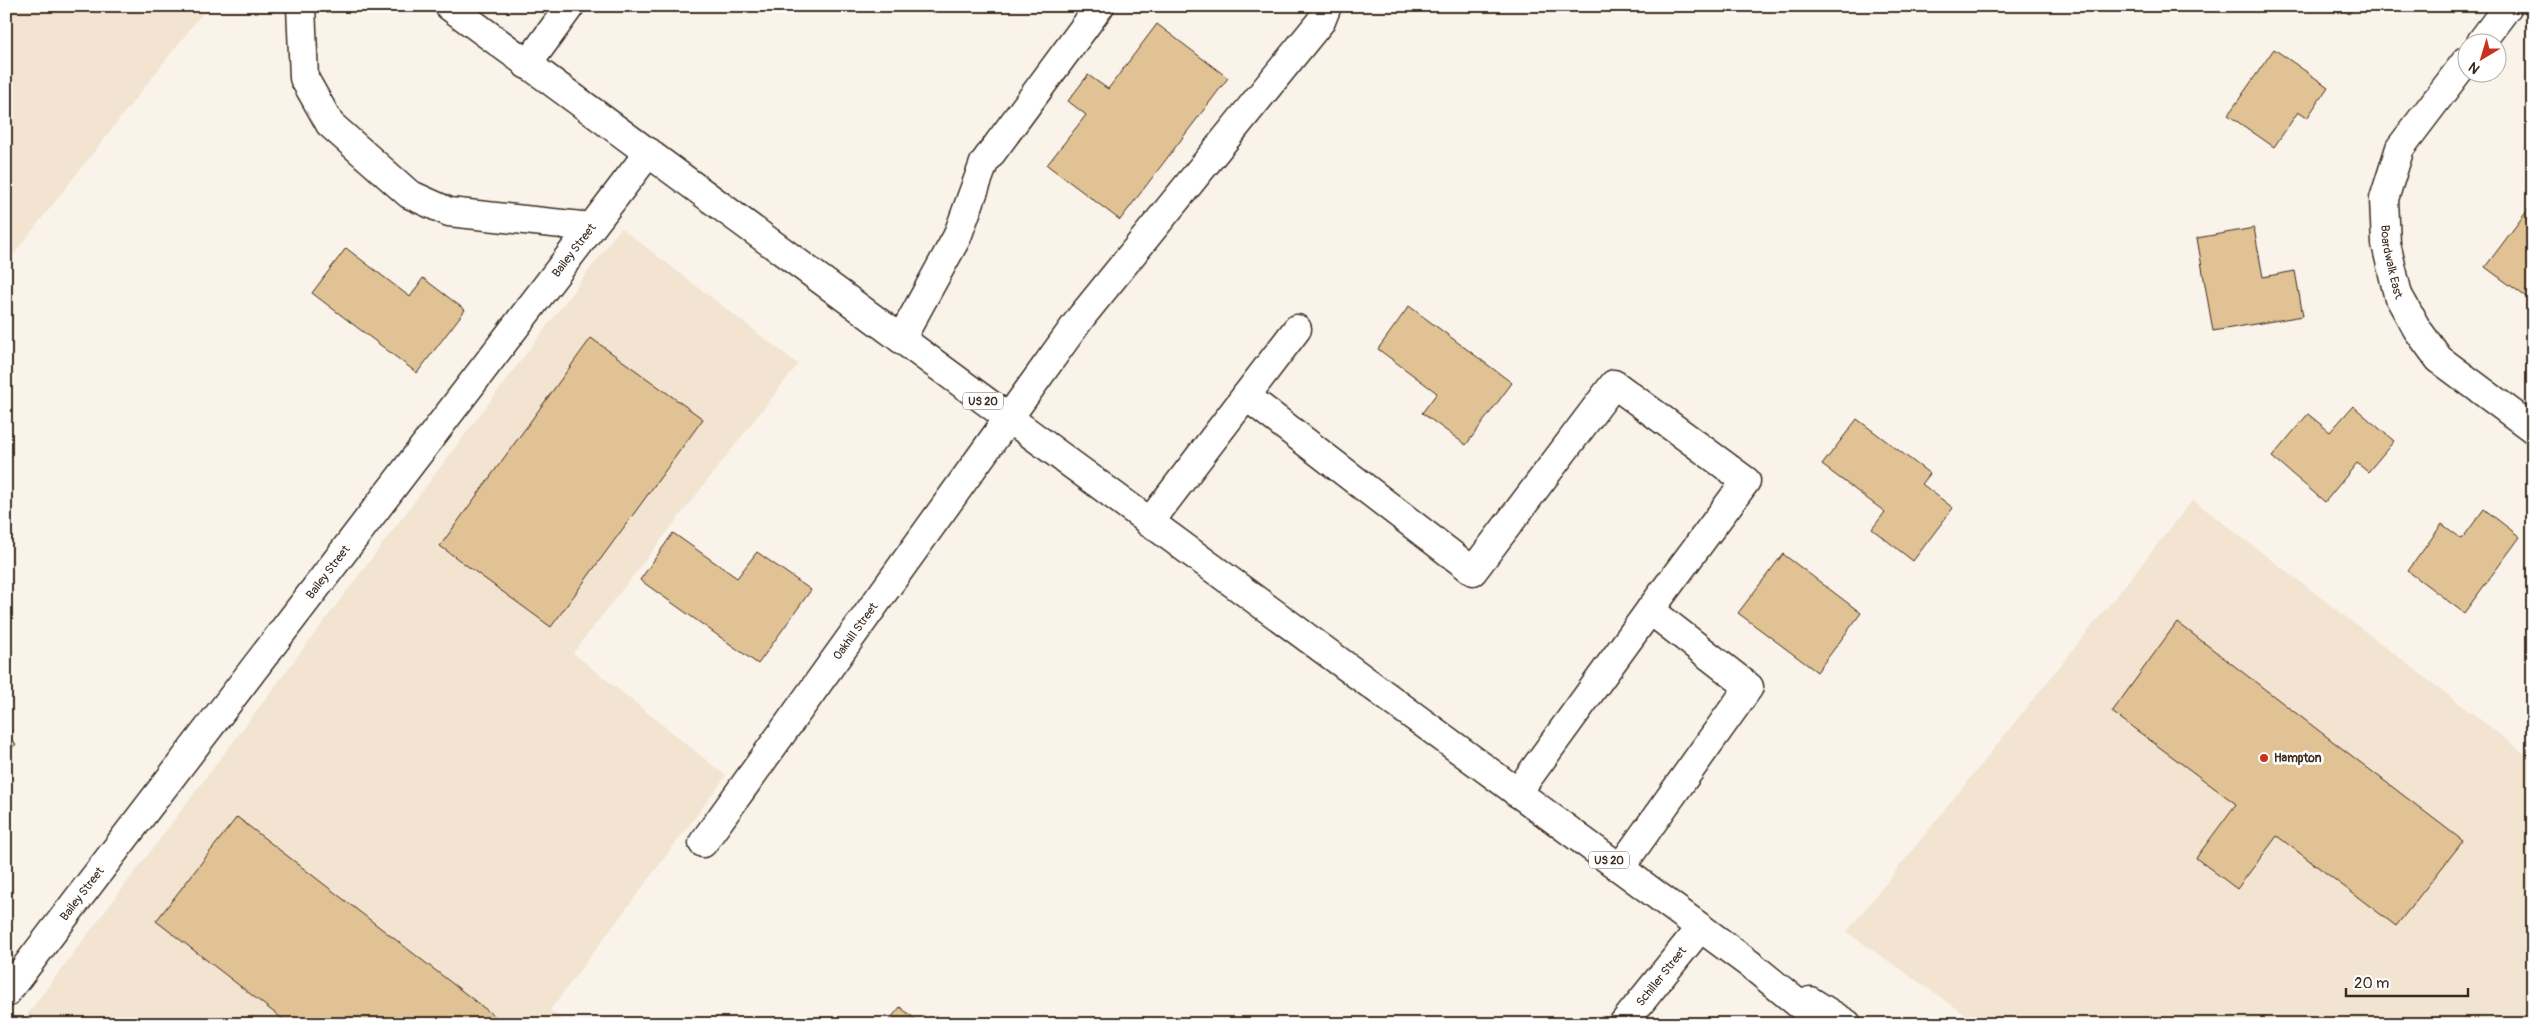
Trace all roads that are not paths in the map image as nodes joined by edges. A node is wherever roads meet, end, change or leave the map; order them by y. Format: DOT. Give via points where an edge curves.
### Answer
graph roads {
  1 [pos="301,6"];
  2 [pos="449,6"];
  3 [pos="570,6"];
  4 [pos="1100,6"];
  5 [pos="1327,6"];
  6 [pos="2508,6"];
  7 [pos="2488,32"];
  8 [pos="527,65"];
  9 [pos="2456,74"];
  10 [pos="649,152"];
  11 [pos="591,227"];
  12 [pos="1297,329"];
  13 [pos="901,339"];
  14 [pos="1246,396"];
  15 [pos="1009,420"];
  16 [pos="2533,429"];
  17 [pos="1149,523"];
  18 [pos="1650,610"];
  19 [pos="1518,793"];
  20 [pos="702,843"];
  21 [pos="1620,868"];
  22 [pos="1700,928"];
  23 [pos="1751,965"];
  24 [pos="6,993"];
  25 [pos="1623,1024"];
  26 [pos="1823,1024"];
  27 [pos="1847,1024"];
  1 -- 11 [label="street" via="304,78 330,124 409,194 450,212"];
  2 -- 8 [label="street, US 20"];
  3 -- 8 [label="street"];
  4 -- 13 [label="street" via="984,163 957,237"];
  5 -- 15 [label="street, Oakhill Street" via="1321,21 1082,316"];
  6 -- 7 [label="street"];
  8 -- 10 [label="street, US 20"];
  9 -- 16 [label="street, Boardwalk East" via="2400,148 2384,199 2386,244 2398,294 2416,329 2439,359"];
  10 -- 11 [label="street, Bailey Street"];
  10 -- 13 [label="street, US 20"];
  11 -- 24 [label="street, Bailey Street"];
  12 -- 14 [label="street"];
  13 -- 15 [label="street, US 20"];
  14 -- 17 [label="street"];
  14 -- 18 [label="street" via="1473,572 1614,384 1746,481"];
  15 -- 17 [label="street, US 20"];
  15 -- 20 [label="street, Oakhill Street"];
  17 -- 19 [label="street, US 20"];
  18 -- 19 [label="street"];
  18 -- 21 [label="street" via="1748,687"];
  19 -- 21 [label="street, US 20"];
  21 -- 22 [label="street, US 20"];
  22 -- 23 [label="street, US 20"];
  22 -- 25 [label="street, Schiller Street"];
  23 -- 26 [label="street, US 20"];
  23 -- 27 [label="street, US 20"];
}
